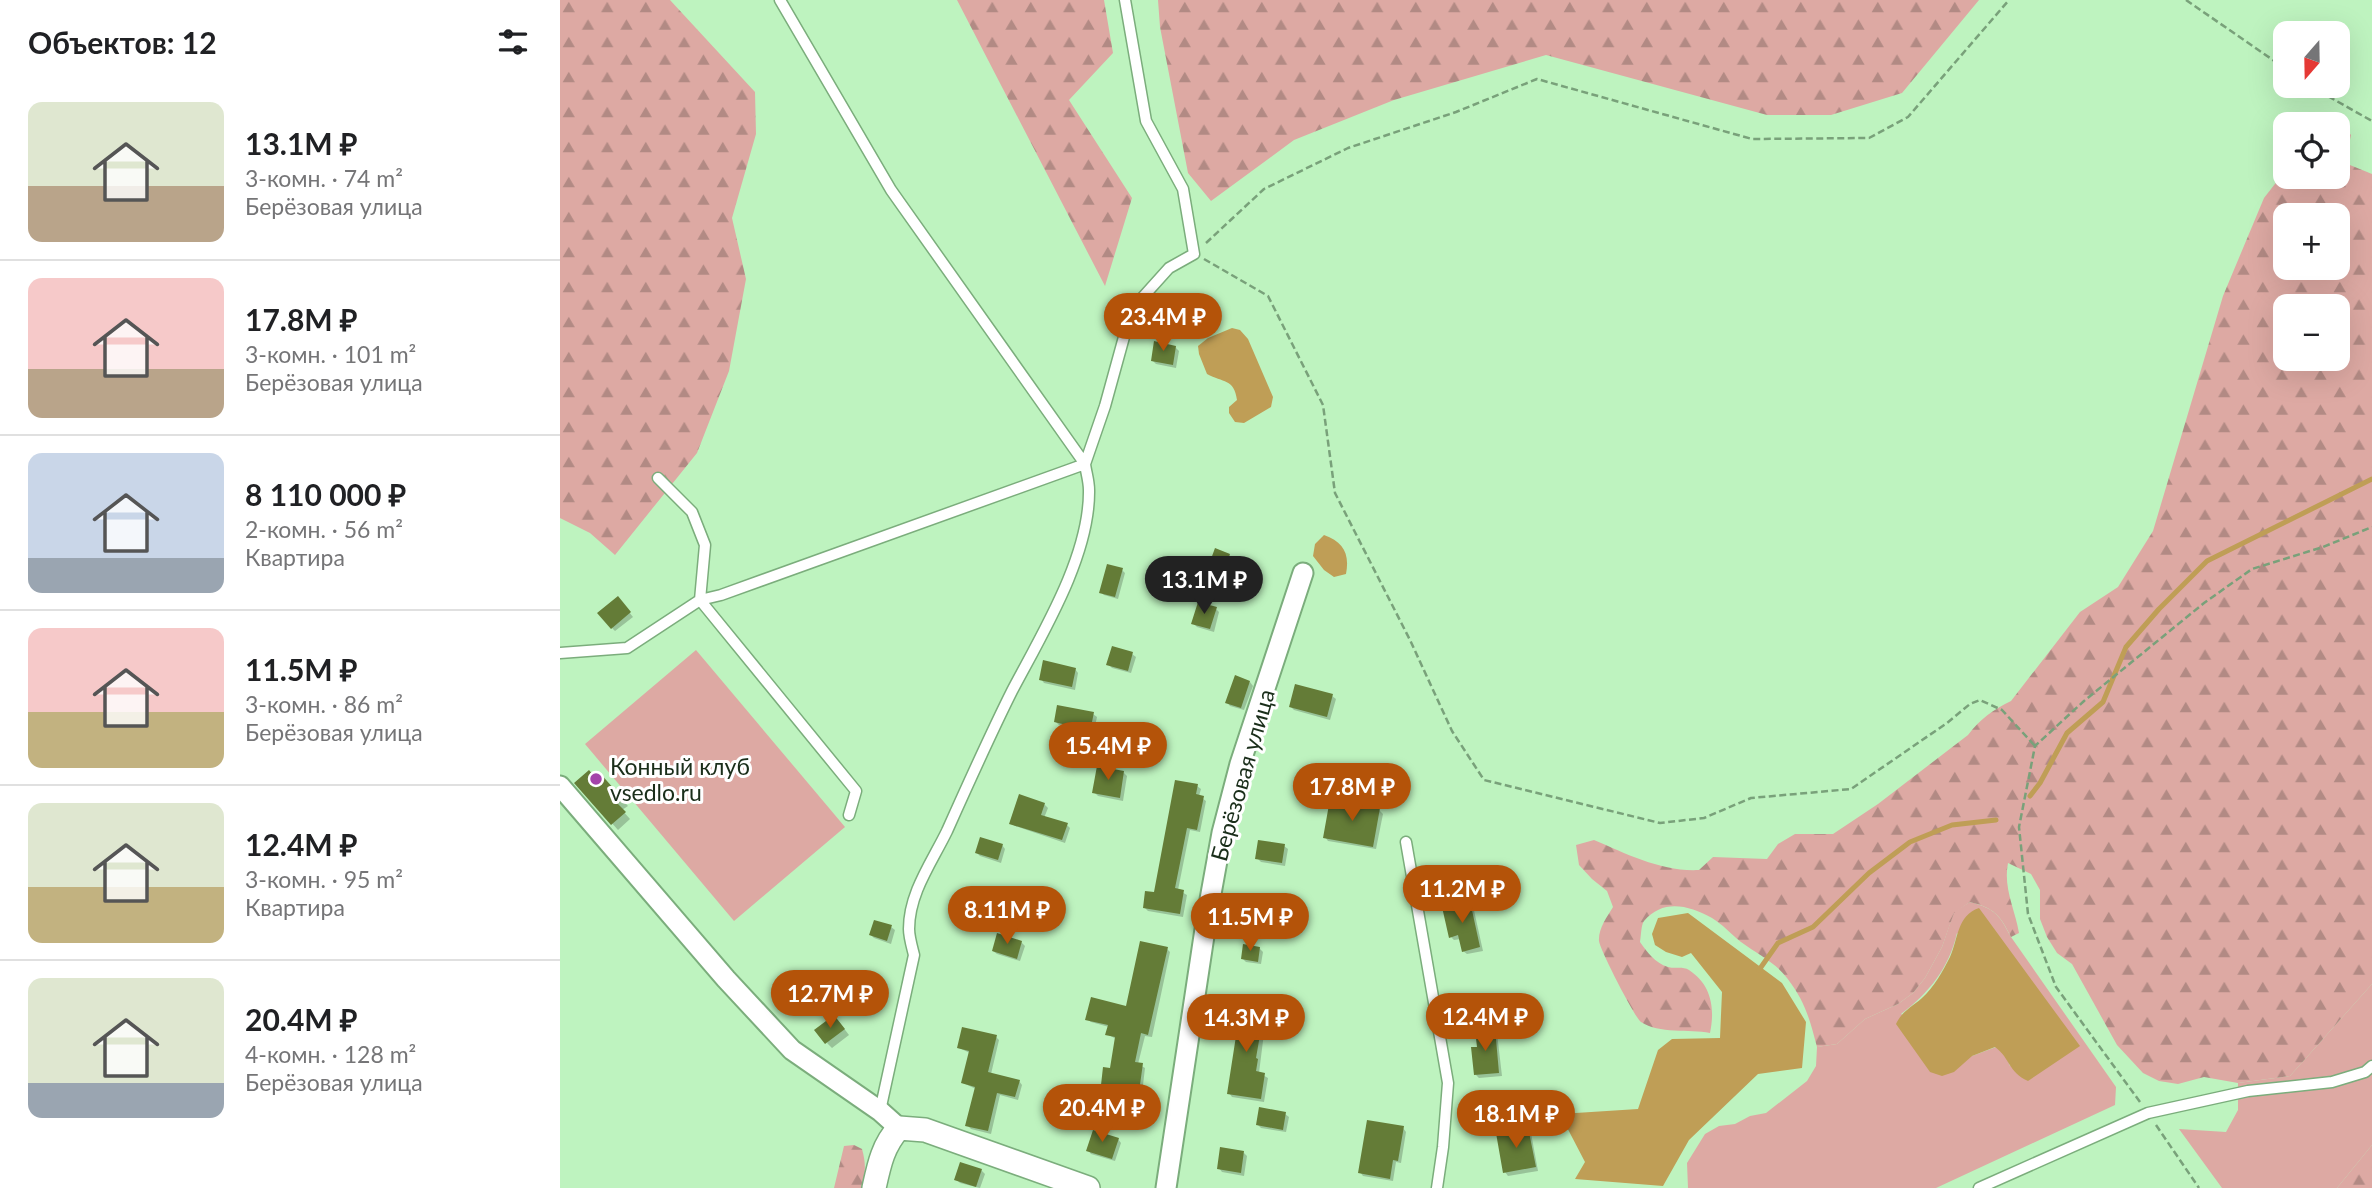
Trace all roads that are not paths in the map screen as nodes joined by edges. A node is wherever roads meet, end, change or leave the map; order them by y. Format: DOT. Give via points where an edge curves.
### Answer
graph roads {
  1 [pos="780,0"];
  2 [pos="1125,0"];
  3 [pos="1085,464"];
  4 [pos="658,478"];
  5 [pos="1303,573"];
  6 [pos="700,600"];
  7 [pos="560,653"];
  8 [pos="560,786"];
  9 [pos="849,815"];
  10 [pos="1406,842"];
  11 [pos="2372,1066"];
  12 [pos="880,1111"];
  13 [pos="899,1128"];
  14 [pos="874,1188"];
  15 [pos="1088,1188"];
  16 [pos="1166,1188"];
  17 [pos="1437,1188"];
  18 [pos="1979,1188"];
  1 -- 3 [label="lane" via="891,190"];
  2 -- 3 [label="lane" via="1146,121 1183,190 1194,254 1169,268 1142,299 1124,337"];
  3 -- 6 [label="lane"];
  3 -- 12 [label="lane" via="1090,489 1084,531 1068,580 913,902 909,930 914,955"];
  4 -- 6 [label="lane" via="692,512 705,545"];
  5 -- 16 [label="street, Берёзовая улица" via="1222,833"];
  6 -- 7 [label="lane" via="627,648"];
  6 -- 9 [label="lane" via="856,791"];
  8 -- 12 [label="street" via="792,1050"];
  10 -- 17 [label="lane" via="1448,1083"];
  11 -- 18 [label="lane" via="2332,1082 2248,1091 2148,1113"];
  12 -- 13 [label="street"];
  13 -- 14 [label="street" via="881,1157"];
  13 -- 15 [label="street" via="925,1130"];
}
